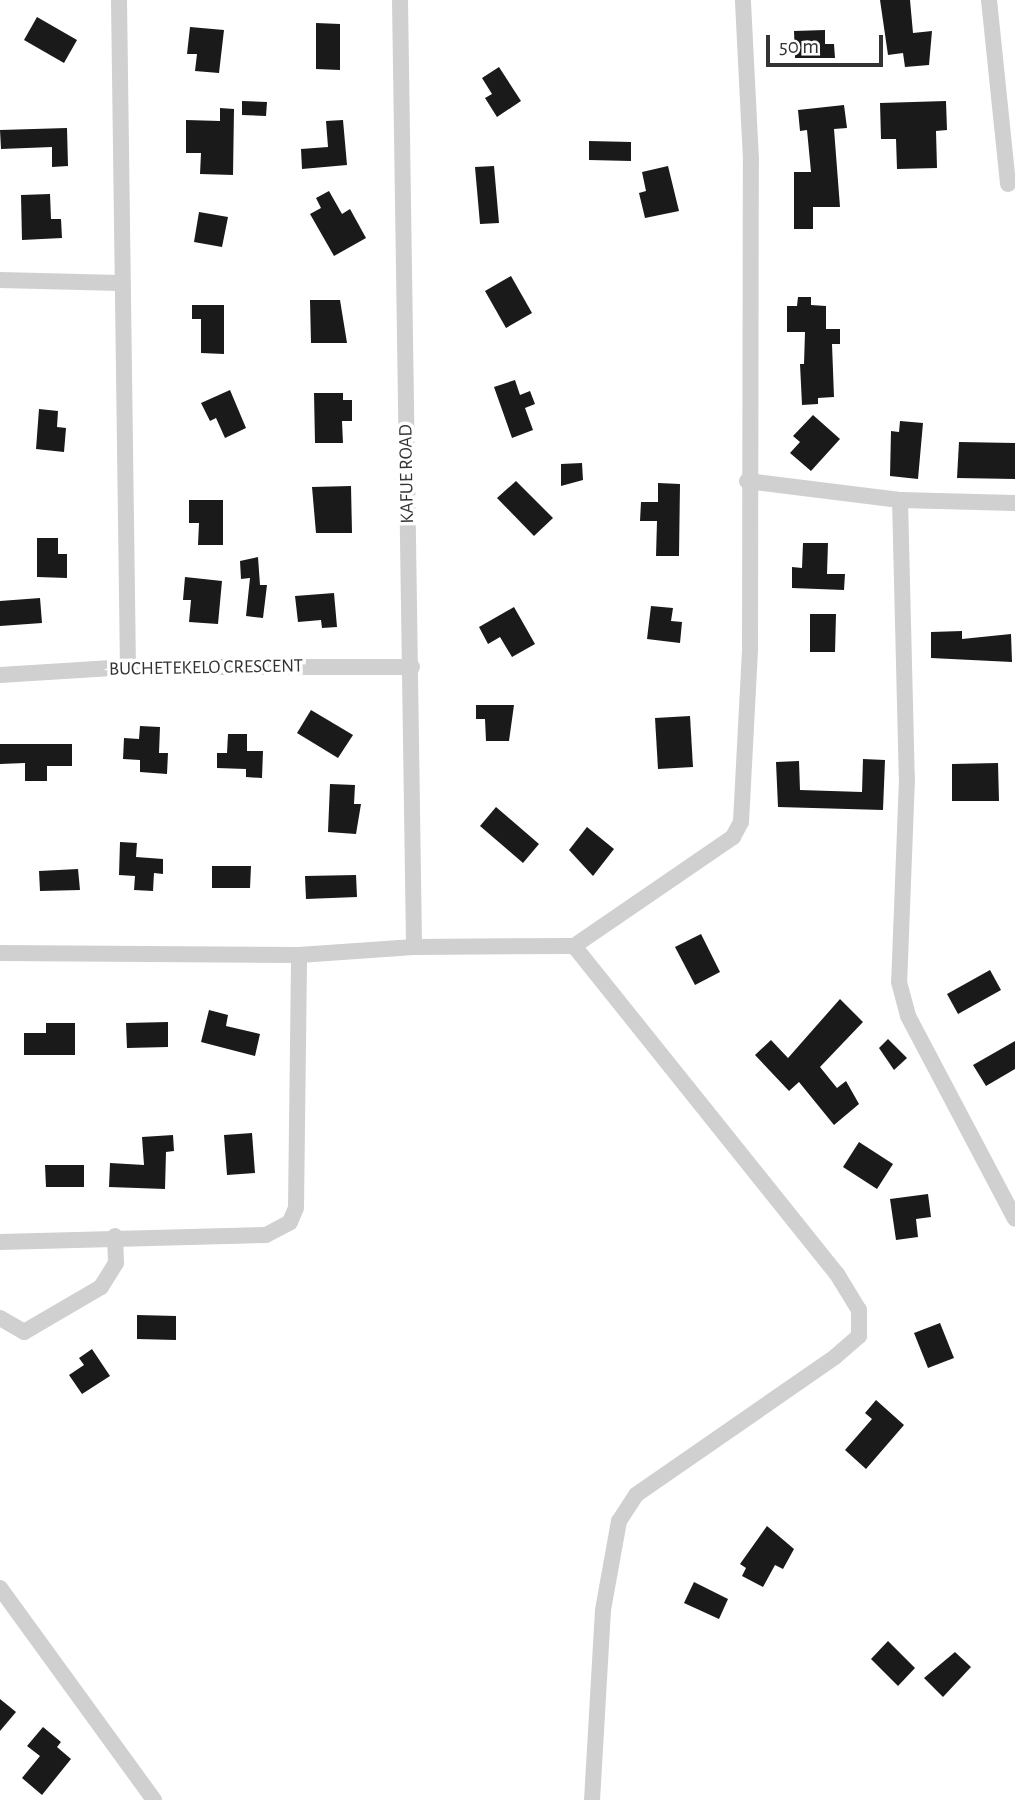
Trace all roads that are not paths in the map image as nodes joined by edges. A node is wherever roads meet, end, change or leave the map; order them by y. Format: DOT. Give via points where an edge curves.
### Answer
graph roads {
  1 [pos="119,0"];
  2 [pos="400,0"];
  3 [pos="743,0"];
  4 [pos="989,0"];
  5 [pos="1008,184"];
  6 [pos="0,281"];
  7 [pos="120,283"];
  8 [pos="747,481"];
  9 [pos="900,500"];
  10 [pos="1015,503"];
  11 [pos="128,667"];
  12 [pos="412,667"];
  13 [pos="0,675"];
  14 [pos="574,946"];
  15 [pos="414,947"];
  16 [pos="0,953"];
  17 [pos="299,955"];
  18 [pos="1015,1219"];
  19 [pos="115,1236"];
  20 [pos="0,1242"];
  21 [pos="0,1318"];
  22 [pos="0,1588"];
  23 [pos="154,1800"];
  24 [pos="592,1800"];
  1 -- 7 [label="street" via="123,138"];
  2 -- 12 [label="street, KAFUE ROAD"];
  3 -- 8 [label="street" via="751,160"];
  4 -- 5 [label="street"];
  6 -- 7 [label="street"];
  7 -- 11 [label="street"];
  8 -- 9 [label="street"];
  8 -- 14 [label="street" via="750,648 741,822 714,854"];
  9 -- 10 [label="street"];
  9 -- 18 [label="street" via="907,778 899,982 908,1016"];
  11 -- 12 [label="street, BUCHETEKELO CRESCENT"];
  11 -- 13 [label="street, BUCHETEKELO CRESCENT"];
  12 -- 15 [label="street, KAFUE ROAD"];
  14 -- 15 [label="street"];
  14 -- 24 [label="street" via="837,1275 859,1310 859,1336 636,1495 619,1521 603,1610"];
  15 -- 17 [label="street"];
  16 -- 17 [label="street"];
  17 -- 19 [label="street" via="296,1209 290,1222 265,1235"];
  19 -- 20 [label="street"];
  19 -- 21 [label="street" via="116,1263 101,1287 24,1332"];
  22 -- 23 [label="street"];
}
